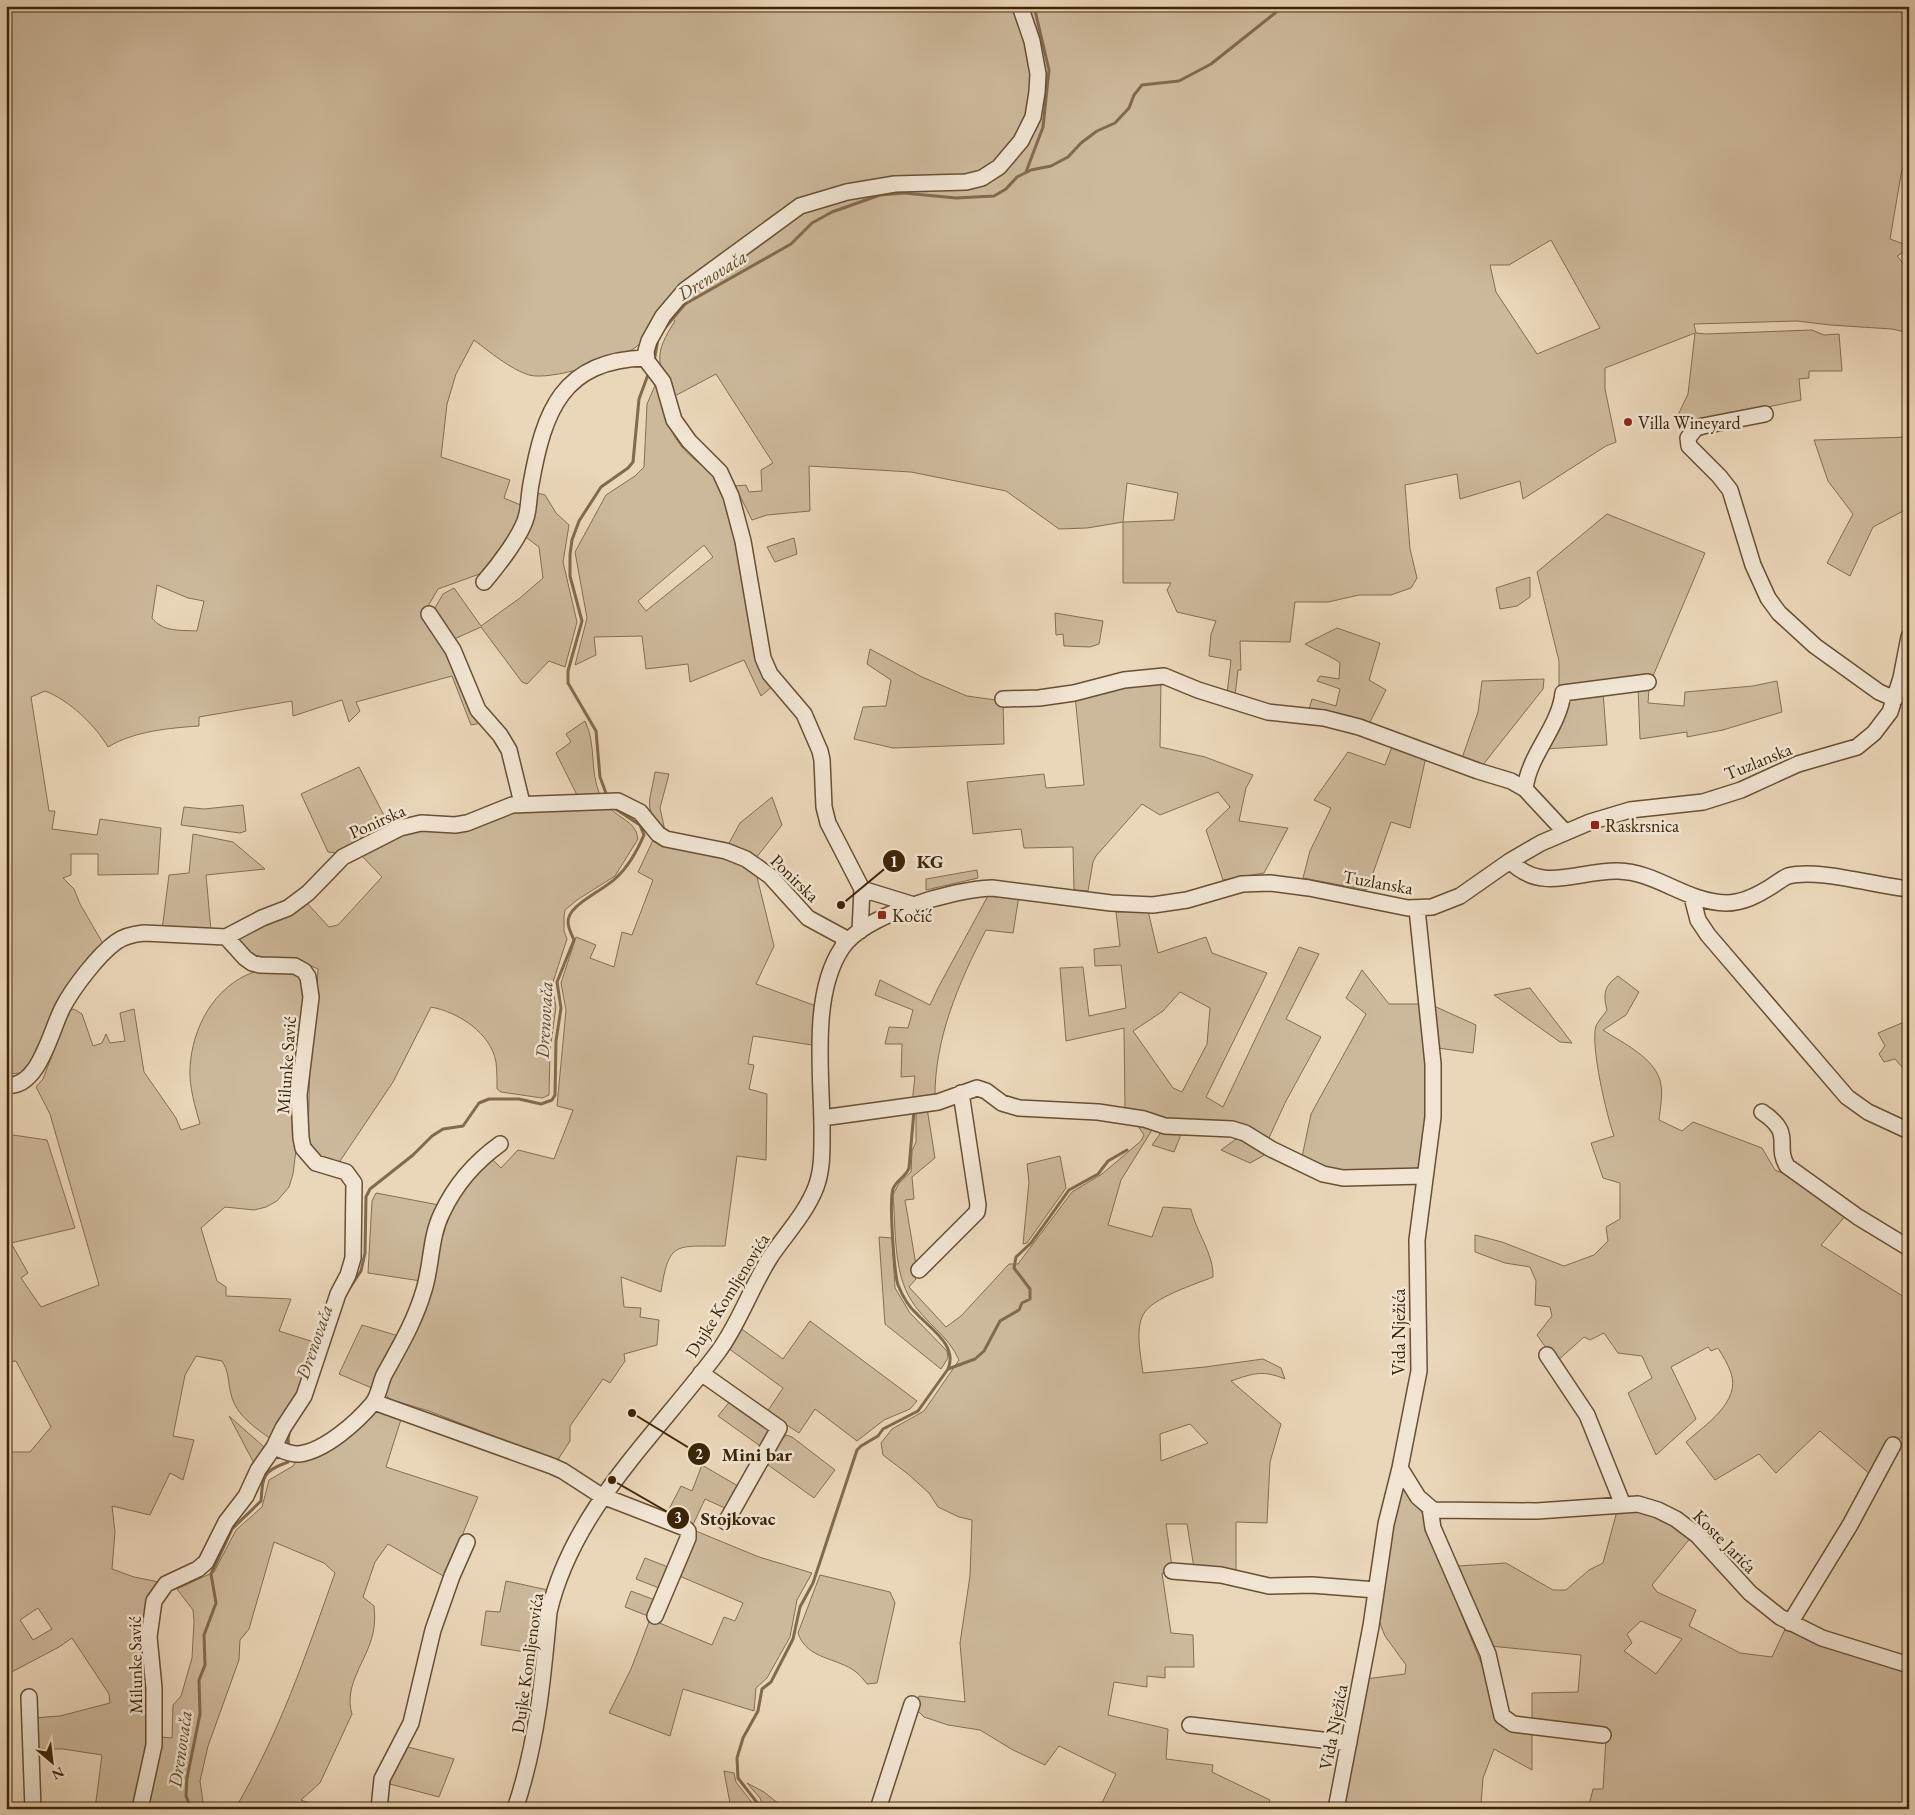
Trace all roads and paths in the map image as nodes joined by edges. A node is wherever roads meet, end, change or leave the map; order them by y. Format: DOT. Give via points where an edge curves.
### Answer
graph roads {
  1 [pos="1020,6"];
  2 [pos="650,365"];
  3 [pos="1765,414"];
  4 [pos="484,582"];
  5 [pos="429,614"];
  6 [pos="1909,637"];
  7 [pos="1648,682"];
  8 [pos="1003,699"];
  9 [pos="1895,699"];
  10 [pos="1525,789"];
  11 [pos="522,803"];
  12 [pos="1565,832"];
  13 [pos="1510,861"];
  14 [pos="862,889"];
  15 [pos="1909,889"];
  16 [pos="1692,897"];
  17 [pos="914,906"];
  18 [pos="1417,909"];
  19 [pos="860,931"];
  20 [pos="226,937"];
  21 [pos="844,945"];
  22 [pos="6,1085"];
  23 [pos="961,1093"];
  24 [pos="1762,1112"];
  25 [pos="822,1118"];
  26 [pos="1909,1131"];
  27 [pos="500,1144"];
  28 [pos="1424,1176"];
  29 [pos="1909,1248"];
  30 [pos="919,1270"];
  31 [pos="1547,1355"];
  32 [pos="701,1374"];
  33 [pos="374,1402"];
  34 [pos="1892,1445"];
  35 [pos="284,1451"];
  36 [pos="1400,1468"];
  37 [pos="605,1496"];
  38 [pos="1623,1505"];
  39 [pos="1430,1508"];
  40 [pos="726,1522"];
  41 [pos="467,1542"];
  42 [pos="1172,1571"];
  43 [pos="1376,1590"];
  44 [pos="655,1616"];
  45 [pos="1790,1623"];
  46 [pos="1909,1665"];
  47 [pos="29,1698"];
  48 [pos="912,1704"];
  49 [pos="1190,1725"];
  50 [pos="1603,1735"];
  51 [pos="1349,1743"];
  52 [pos="32,1809"];
  53 [pos="140,1809"];
  54 [pos="379,1809"];
  55 [pos="514,1809"];
  56 [pos="878,1809"];
  57 [pos="1336,1809"];
  1 -- 2 [label="street" via="1032,41 1038,74 1037,92 1033,117 1021,141 999,167 982,178 966,182 895,184 847,192 800,206 685,290 651,337 647,346"];
  2 -- 4 [label="street" via="623,360 586,373 572,382 555,402 542,432 524,522"];
  2 -- 14 [label="street" via="664,386 670,411 679,428 726,482 743,541 766,666 798,705 811,728 822,760 828,823"];
  3 -- 9 [label="street" via="1696,428 1688,438 1689,446 1730,490 1753,565 1768,598 1779,613 1815,646 1872,687"];
  5 -- 11 [label="street" via="453,650 478,710 509,750"];
  6 -- 9 [label="street, Tuzlanska"];
  7 -- 10 [label="street" via="1563,693 1555,718 1534,757"];
  8 -- 10 [label="street" via="1074,693 1124,680 1164,676 1268,712 1324,718 1359,727 1511,781"];
  9 -- 12 [label="street, Tuzlanska" via="1882,725 1857,747 1798,764 1741,790 1703,802 1630,810"];
  10 -- 12 [label="street"];
  11 -- 20 [label="street, Ponirska" via="467,823 422,823 400,828 343,857 308,893 288,908"];
  11 -- 21 [label="street, Ponirska" via="622,802 640,812 666,839 726,851 746,859 770,876 808,918 842,937"];
  12 -- 13 [label="street, Tuzlanska"];
  13 -- 16 [label="street" via="1538,879 1619,871 1651,878"];
  13 -- 18 [label="street, Tuzlanska" via="1460,896"];
  14 -- 17 [label="street"];
  14 -- 19 [label="street"];
  15 -- 16 [label="street" via="1809,875 1788,876 1738,902 1709,902"];
  16 -- 26 [label="street" via="1698,920 1708,934 1847,1097 1868,1112"];
  17 -- 18 [label="street, Tuzlanska" via="965,891 992,888 1153,905 1187,900 1252,882 1309,888"];
  17 -- 19 [label="street, Tuzlanska" via="884,917"];
  18 -- 28 [label="street, Vida Nježića" via="1433,1064 1433,1118"];
  19 -- 21 [label="street, Tuzlanska"];
  20 -- 22 [label="street" via="144,932 131,934 117,942 103,954 67,1000 34,1072 24,1082"];
  20 -- 35 [label="street, Milunke Savić" via="252,962 295,966 308,977 312,997 300,1095 303,1148 316,1163 346,1172 355,1189 353,1263 338,1294 304,1396 283,1428"];
  21 -- 25 [label="street, Dujke Komljenovića" via="833,966 822,1013 819,1061"];
  23 -- 25 [label="street" via="938,1102"];
  23 -- 28 [label="street" via="977,1088 1002,1103 1019,1108 1098,1112 1166,1126 1232,1129 1323,1174 1344,1178"];
  23 -- 30 [label="street" via="977,1212"];
  24 -- 29 [label="street" via="1780,1129 1787,1166"];
  25 -- 32 [label="street, Dujke Komljenovića" via="820,1170 811,1198 750,1291 720,1350"];
  27 -- 33 [label="street" via="476,1164 442,1212 418,1308"];
  28 -- 36 [label="street, Vida Nježića" via="1417,1250 1419,1371"];
  31 -- 38 [label="street" via="1587,1414"];
  32 -- 37 [label="street, Dujke Komljenovića"];
  32 -- 40 [label="street" via="779,1428"];
  33 -- 35 [label="street" via="352,1425 310,1451"];
  33 -- 37 [label="street" via="558,1469"];
  34 -- 45 [label="street" via="1850,1525"];
  35 -- 53 [label="street, Milunke Savić" via="258,1470 206,1562 198,1570 166,1584 154,1600 149,1637 154,1688 154,1745"];
  36 -- 39 [label="street" via="1418,1498"];
  36 -- 43 [label="street, Vida Nježića" via="1386,1524"];
  37 -- 44 [label="street" via="688,1531 688,1538"];
  37 -- 55 [label="street, Dujke Komljenovića" via="576,1541 552,1598 538,1722 524,1784"];
  38 -- 39 [label="street, Koste Jarića" via="1537,1511 1462,1512"];
  38 -- 45 [label="street, Koste Jarića" via="1638,1504 1658,1510 1687,1526 1750,1593"];
  39 -- 50 [label="street" via="1433,1528 1488,1654 1502,1716 1513,1724"];
  41 -- 54 [label="street" via="433,1630 411,1723 382,1779"];
  42 -- 43 [label="street" via="1221,1575 1269,1586 1312,1585"];
  43 -- 51 [label="street, Vida Nježića"];
  45 -- 46 [label="street, Koste Jarića" via="1822,1638"];
  47 -- 52 [label="street"];
  48 -- 56 [label="street"];
  49 -- 51 [label="street"];
  51 -- 57 [label="street, Vida Nježića"];
}
